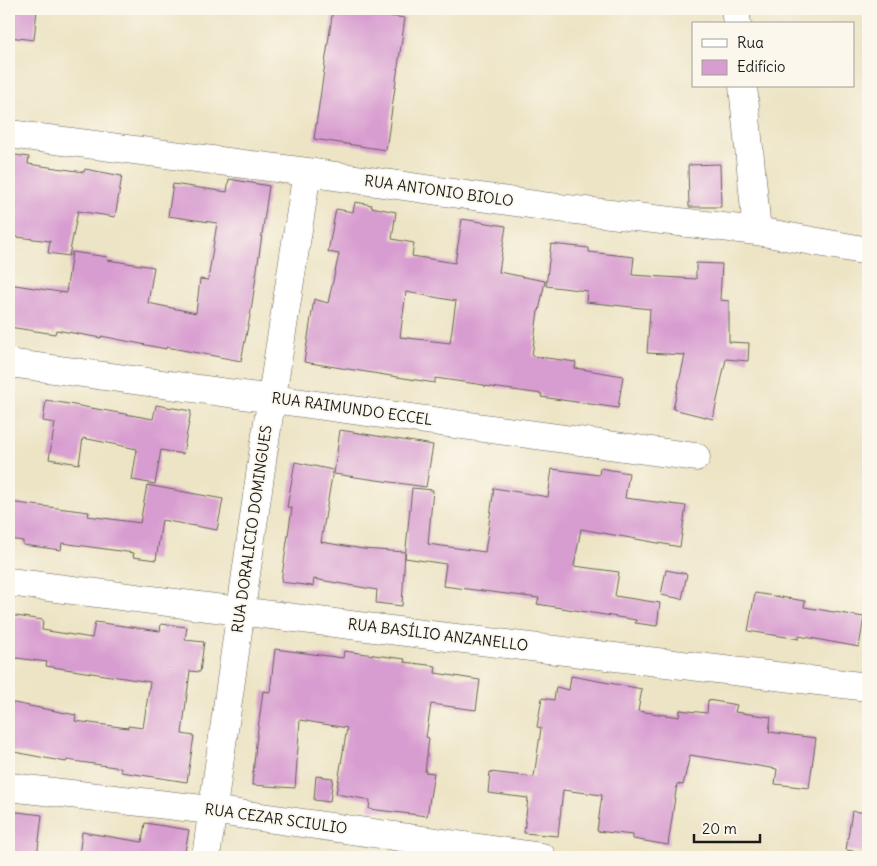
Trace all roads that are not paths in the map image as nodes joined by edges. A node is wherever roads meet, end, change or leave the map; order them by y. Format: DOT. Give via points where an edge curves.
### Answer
graph roads {
  1 [pos="735,9"];
  2 [pos="737,22"];
  3 [pos="743,88"];
  4 [pos="9,134"];
  5 [pos="307,172"];
  6 [pos="757,231"];
  7 [pos="868,251"];
  8 [pos="9,363"];
  9 [pos="272,398"];
  10 [pos="696,457"];
  11 [pos="9,582"];
  12 [pos="240,610"];
  13 [pos="868,687"];
  14 [pos="9,786"];
  15 [pos="212,810"];
  16 [pos="206,857"];
  17 [pos="542,857"];
  1 -- 2 [label="street"];
  3 -- 6 [label="street"];
  4 -- 5 [label="street, RUA ANTONIO BIOLO"];
  5 -- 6 [label="street, RUA ANTONIO BIOLO" via="550,207"];
  5 -- 9 [label="street, RUA DORALICIO DOMINGUES"];
  6 -- 7 [label="street, RUA ANTONIO BIOLO"];
  8 -- 9 [label="street, RUA RAIMUNDO ECCEL"];
  9 -- 10 [label="street, RUA RAIMUNDO ECCEL"];
  9 -- 12 [label="street, RUA DORALICIO DOMINGUES"];
  11 -- 12 [label="street, RUA BASÍLIO ANZANELLO"];
  12 -- 13 [label="street, RUA BASÍLIO ANZANELLO"];
  12 -- 15 [label="street, RUA DORALICIO DOMINGUES"];
  14 -- 15 [label="street, RUA CEZAR SCIULIO"];
  15 -- 16 [label="street, RUA DORALICIO DOMINGUES"];
  15 -- 17 [label="street, RUA CEZAR SCIULIO"];
}
